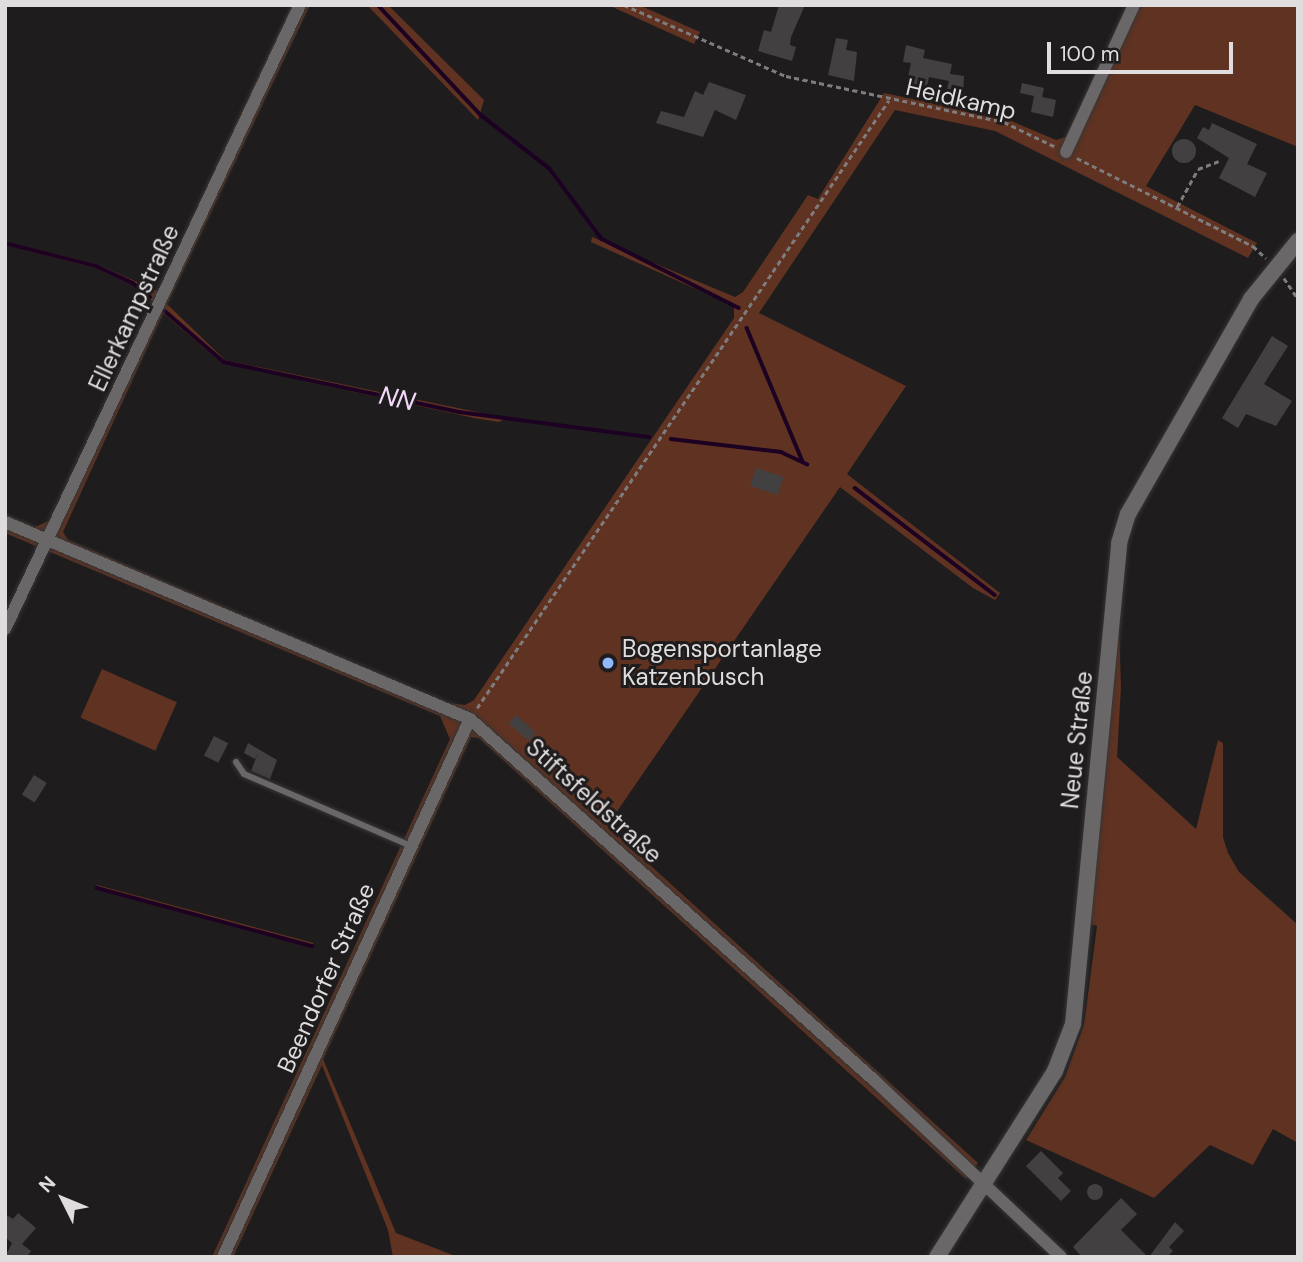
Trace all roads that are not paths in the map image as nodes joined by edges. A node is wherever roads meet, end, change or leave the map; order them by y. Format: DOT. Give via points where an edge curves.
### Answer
graph roads {
  1 [pos="300,5"];
  2 [pos="1134,5"];
  3 [pos="1066,152"];
  4 [pos="1298,241"];
  5 [pos="5,522"];
  6 [pos="47,540"];
  7 [pos="5,629"];
  8 [pos="470,719"];
  9 [pos="236,762"];
  10 [pos="409,845"];
  11 [pos="985,1182"];
  12 [pos="223,1257"];
  13 [pos="937,1257"];
  14 [pos="1061,1257"];
  1 -- 6 [label="street, Ellerkampstraße"];
  2 -- 3 [label="street"];
  4 -- 11 [label="street, Neue Straße" via="1276,265 1226,340 1128,514 1119,542 1073,1024 1055,1072"];
  5 -- 6 [label="street, Stiftsfeldstraße"];
  6 -- 7 [label="street, Ellerkampstraße"];
  6 -- 8 [label="street, Stiftsfeldstraße"];
  8 -- 10 [label="street, Beendorfer Straße"];
  8 -- 11 [label="street, Stiftsfeldstraße"];
  9 -- 10 [label="lane" via="244,774"];
  10 -- 12 [label="street, Beendorfer Straße"];
  11 -- 13 [label="street, Neue Straße"];
  11 -- 14 [label="street, Stiftsfeldstraße"];
}
